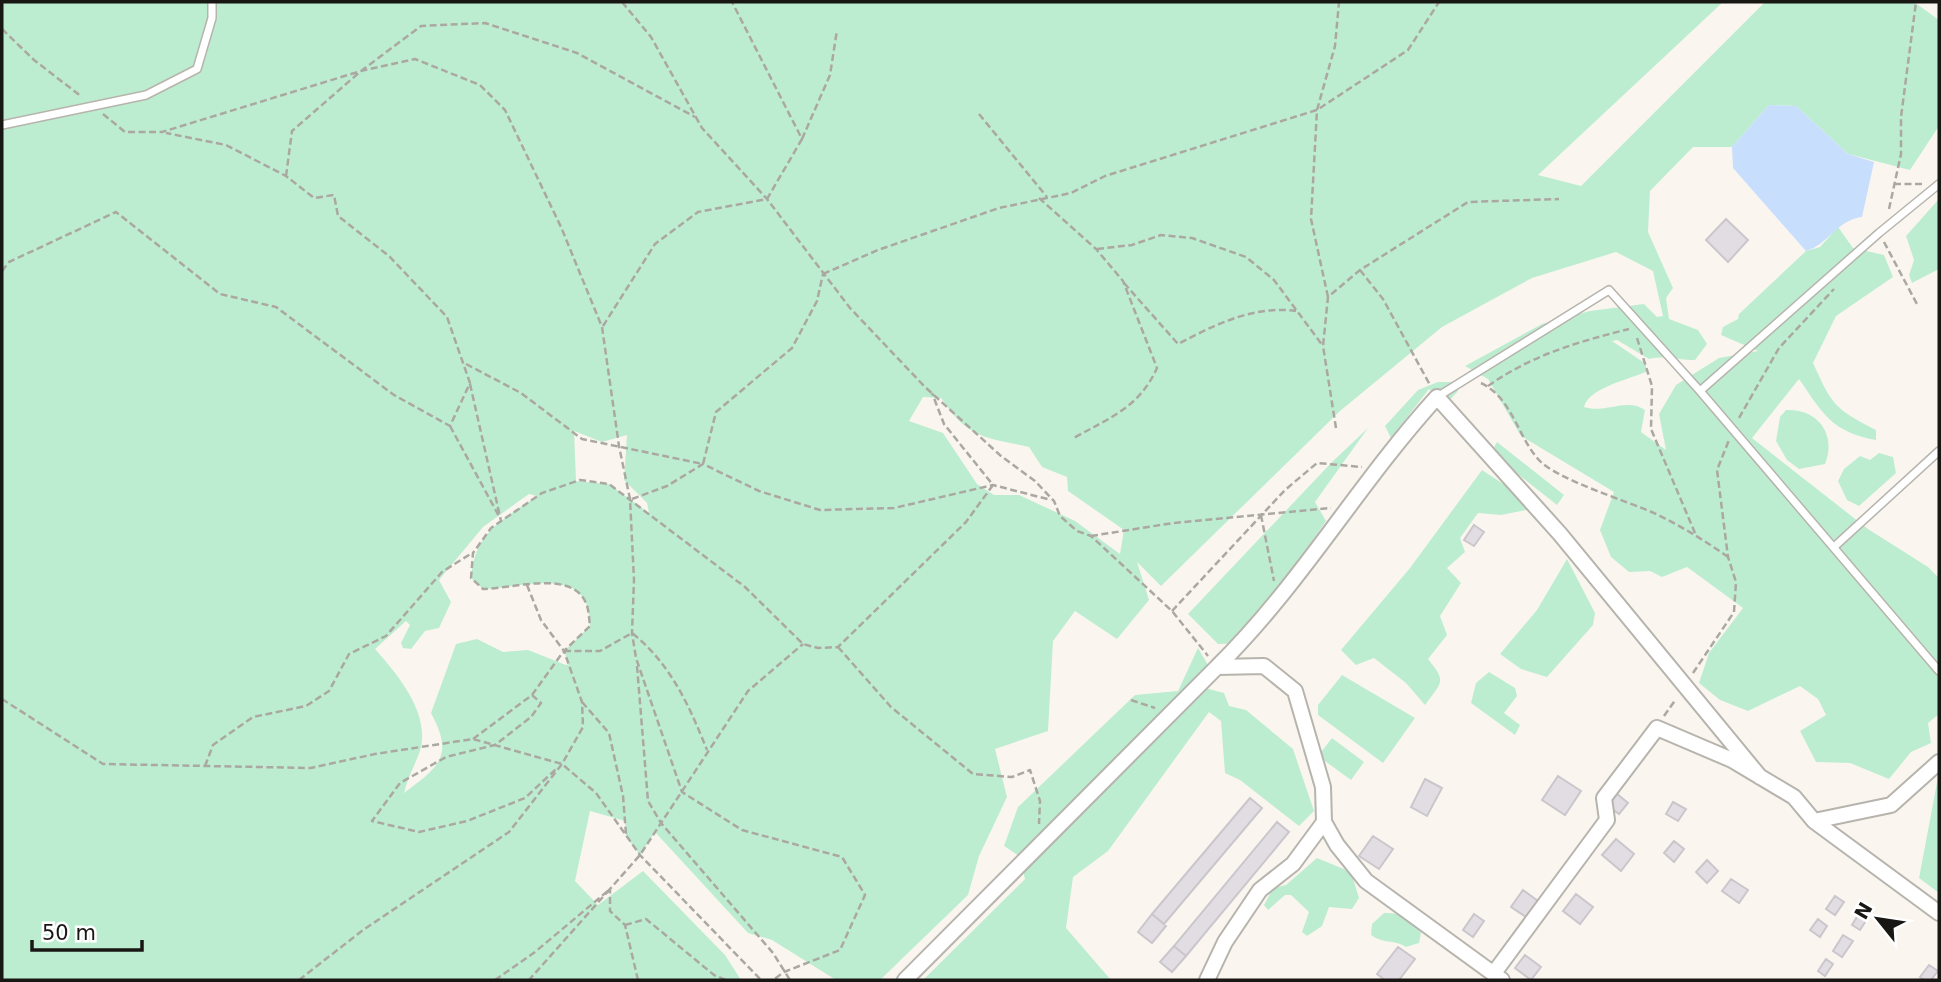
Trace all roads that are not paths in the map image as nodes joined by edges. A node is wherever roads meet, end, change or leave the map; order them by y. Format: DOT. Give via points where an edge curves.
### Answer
graph roads {
  1 [pos="212,2"];
  2 [pos="2,125"];
  3 [pos="1939,184"];
  4 [pos="1700,391"];
  5 [pos="1437,397"];
  6 [pos="1939,451"];
  7 [pos="1834,547"];
  8 [pos="1217,667"];
  9 [pos="1939,671"];
  10 [pos="1939,762"];
  11 [pos="1760,777"];
  12 [pos="1814,821"];
  13 [pos="1324,822"];
  14 [pos="1939,913"];
  15 [pos="1498,976"];
  16 [pos="905,980"];
  17 [pos="1207,980"];
  1 -- 2 [label="lane" via="197,69 145,94"];
  3 -- 4 [label="lane"];
  4 -- 5 [label="lane" via="1609,290"];
  4 -- 7 [label="lane"];
  5 -- 8 [label="street" via="1376,468 1278,602"];
  5 -- 11 [label="street" via="1560,534"];
  6 -- 7 [label="lane"];
  7 -- 9 [label="lane"];
  8 -- 13 [label="street" via="1264,666 1295,691 1323,787"];
  8 -- 16 [label="street"];
  10 -- 12 [label="street" via="1891,805"];
  11 -- 12 [label="street" via="1794,797"];
  11 -- 15 [label="street" via="1657,728 1604,798 1607,821"];
  12 -- 14 [label="street"];
  13 -- 15 [label="street" via="1366,881"];
  13 -- 17 [label="street" via="1293,864 1260,890 1225,942"];
}
